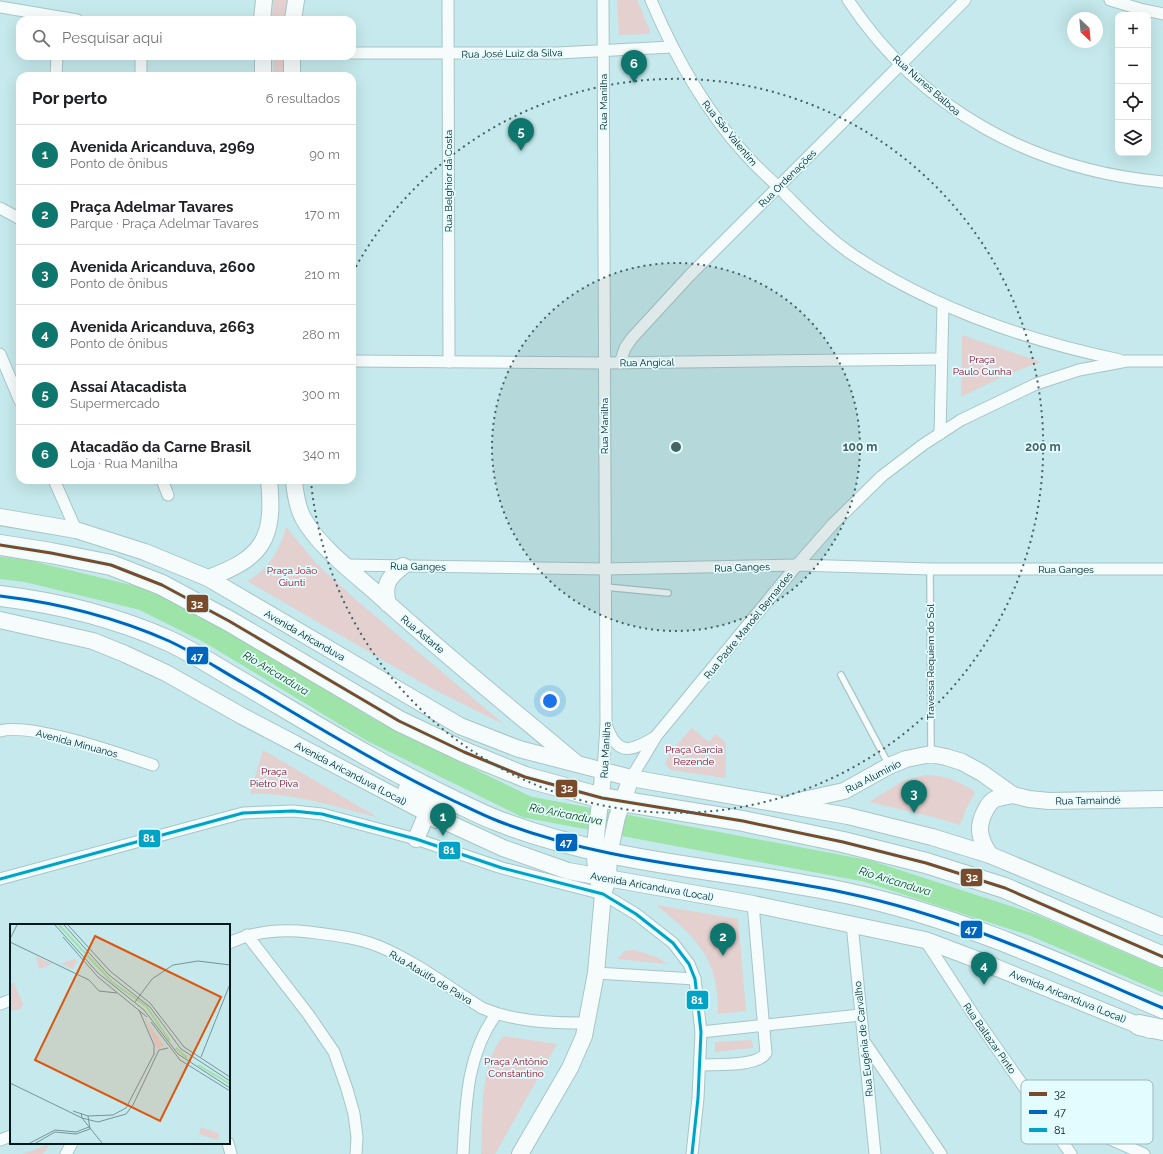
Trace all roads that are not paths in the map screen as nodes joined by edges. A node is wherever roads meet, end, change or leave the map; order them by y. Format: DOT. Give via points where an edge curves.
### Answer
graph roads {
  1 [pos="264,0"];
  2 [pos="296,0"];
  3 [pos="448,0"];
  4 [pos="603,0"];
  5 [pos="651,0"];
  6 [pos="848,0"];
  7 [pos="965,0"];
  8 [pos="1110,0"];
  9 [pos="0,7"];
  10 [pos="1163,14"];
  11 [pos="46,16"];
  12 [pos="262,16"];
  13 [pos="294,16"];
  14 [pos="671,47"];
  15 [pos="603,50"];
  16 [pos="356,53"];
  17 [pos="448,54"];
  18 [pos="57,60"];
  19 [pos="140,60"];
  20 [pos="262,60"];
  21 [pos="292,60"];
  22 [pos="900,64"];
  23 [pos="56,72"];
  24 [pos="140,72"];
  25 [pos="263,72"];
  26 [pos="292,72"];
  27 [pos="1163,182"];
  28 [pos="778,187"];
  29 [pos="0,208"];
  30 [pos="16,217"];
  31 [pos="943,304"];
  32 [pos="0,354"];
  33 [pos="941,359"];
  34 [pos="356,361"];
  35 [pos="1127,361"];
  36 [pos="1163,361"];
  37 [pos="449,362"];
  38 [pos="604,363"];
  39 [pos="620,363"];
  40 [pos="16,392"];
  41 [pos="940,434"];
  42 [pos="56,484"];
  43 [pos="164,484"];
  44 [pos="269,484"];
  45 [pos="294,484"];
  46 [pos="168,494"];
  47 [pos="0,517"];
  48 [pos="76,530"];
  49 [pos="0,545"];
  50 [pos="0,552"];
  51 [pos="51,553"];
  52 [pos="344,565"];
  53 [pos="797,565"];
  54 [pos="403,566"];
  55 [pos="605,569"];
  56 [pos="930,569"];
  57 [pos="1163,569"];
  58 [pos="208,578"];
  59 [pos="605,587"];
  60 [pos="668,593"];
  61 [pos="0,596"];
  62 [pos="388,604"];
  63 [pos="0,620"];
  64 [pos="841,675"];
  65 [pos="285,707"];
  66 [pos="606,724"];
  67 [pos="0,731"];
  68 [pos="657,735"];
  69 [pos="931,754"];
  70 [pos="153,765"];
  71 [pos="581,766"];
  72 [pos="889,766"];
  73 [pos="603,772"];
  74 [pos="631,778"];
  75 [pos="1013,795"];
  76 [pos="1163,799"];
  77 [pos="784,804"];
  78 [pos="601,805"];
  79 [pos="619,809"];
  80 [pos="432,815"];
  81 [pos="416,839"];
  82 [pos="603,845"];
  83 [pos="990,854"];
  84 [pos="602,877"];
  85 [pos="0,879"];
  86 [pos="603,894"];
  87 [pos="754,904"];
  88 [pos="852,924"];
  89 [pos="1163,927"];
  90 [pos="248,935"];
  91 [pos="924,940"];
  92 [pos="230,943"];
  93 [pos="1163,957"];
  94 [pos="596,973"];
  95 [pos="695,979"];
  96 [pos="10,1000"];
  97 [pos="0,1004"];
  98 [pos="1163,1008"];
  99 [pos="496,1014"];
  100 [pos="860,1015"];
  101 [pos="587,1023"];
  102 [pos="1138,1025"];
  103 [pos="765,1026"];
  104 [pos="1163,1030"];
  105 [pos="701,1032"];
  106 [pos="1163,1035"];
  107 [pos="864,1042"];
  108 [pos="700,1065"];
  109 [pos="1021,1083"];
  110 [pos="10,1136"];
  111 [pos="0,1140"];
  112 [pos="71,1144"];
  113 [pos="228,1144"];
  114 [pos="1064,1144"];
  115 [pos="1121,1144"];
  116 [pos="66,1154"];
  117 [pos="231,1154"];
  118 [pos="356,1154"];
  119 [pos="463,1154"];
  120 [pos="520,1154"];
  121 [pos="692,1154"];
  122 [pos="875,1154"];
  123 [pos="941,1154"];
  124 [pos="1071,1154"];
  125 [pos="1144,1154"];
  1 -- 12 [label="main road"];
  2 -- 13 [label="main road"];
  3 -- 17 [label="street, Rua Belghior da Costa"];
  4 -- 15 [label="street, Rua Manilha"];
  5 -- 14 [label="street, Rua São Valentim"];
  6 -- 22 [label="street, Rua Nunes Balboa" via="880,43"];
  7 -- 22 [label="street, Rua Ordenações"];
  8 -- 10 [label="street"];
  9 -- 11 [label="street"];
  14 -- 15 [label="street, Rua José Luiz da Silva"];
  14 -- 28 [label="street, Rua São Valentim" via="696,90 718,120 746,156"];
  15 -- 17 [label="street, Rua José Luiz da Silva"];
  15 -- 38 [label="street, Rua Manilha"];
  16 -- 17 [label="street, Rua José Luiz da Silva"];
  17 -- 37 [label="street, Rua Belghior da Costa"];
  18 -- 23 [label="street"];
  19 -- 24 [label="street"];
  20 -- 25 [label="main road"];
  21 -- 26 [label="main road"];
  22 -- 27 [label="street, Rua Nunes Balboa" via="961,115 1013,144 1063,164 1138,180"];
  22 -- 28 [label="street, Rua Ordenações"];
  28 -- 31 [label="street, Rua São Valentim" via="818,226 852,254"];
  28 -- 39 [label="street, Rua Ordenações" via="690,275 632,338"];
  29 -- 30 [label="street"];
  31 -- 33 [label="street"];
  31 -- 35 [label="street" via="1020,335 1085,353"];
  32 -- 40 [label="street"];
  33 -- 39 [label="street, Rua Angical"];
  33 -- 41 [label="street"];
  34 -- 37 [label="street, Rua Angical"];
  35 -- 36 [label="street"];
  35 -- 41 [label="street" via="1079,370 1036,384 962,420"];
  37 -- 38 [label="street, Rua Angical"];
  38 -- 39 [label="street, Rua Angical"];
  38 -- 55 [label="street, Rua Manilha"];
  41 -- 53 [label="street, Rua Padre Manoel Bernardes" via="882,476 833,524"];
  42 -- 48 [label="street"];
  43 -- 46 [label="street"];
  44 -- 58 [label="main road" via="270,526 265,539 247,560"];
  45 -- 52 [label="main road, Rua Astarte" via="297,505 304,518 313,532"];
  47 -- 48 [label="main road, Avenida Aricanduva"];
  48 -- 58 [label="main road, Avenida Aricanduva" via="145,552"];
  49 -- 51 [label="highway"];
  50 -- 51 [label="highway" via="39,558"];
  51 -- 78 [label="highway" via="111,565 162,585 406,724 464,752"];
  52 -- 54 [label="street, Rua Ganges"];
  52 -- 62 [label="main road, Rua Astarte"];
  53 -- 55 [label="street, Rua Ganges"];
  53 -- 56 [label="street, Rua Ganges"];
  53 -- 68 [label="street, Rua Padre Manoel Bernardes"];
  54 -- 55 [label="street, Rua Ganges"];
  54 -- 62 [label="main road" via="386,584"];
  55 -- 59 [label="street, Rua Manilha"];
  56 -- 57 [label="street, Rua Ganges"];
  56 -- 69 [label="lane, Travessa Requiem do Sol"];
  58 -- 71 [label="main road, Avenida Aricanduva" via="460,726 519,749"];
  59 -- 60 [label="lane"];
  59 -- 66 [label="street, Rua Manilha"];
  61 -- 65 [label="highway" via="104,616 163,639"];
  62 -- 71 [label="main road, Rua Astarte"];
  63 -- 80 [label="main road, Avenida Aricanduva (Local)" via="93,641 125,654 166,673 242,716"];
  64 -- 72 [label="lane"];
  65 -- 80 [label="highway" via="292,724 429,802"];
  65 -- 82 [label="highway" via="370,757 496,820 556,841"];
  66 -- 68 [label="street" via="614,742 628,749 638,748"];
  66 -- 73 [label="street, Rua Manilha"];
  67 -- 70 [label="street, Avenida Minuanos" via="25,729"];
  68 -- 74 [label="street, Rua Padre Manoel Bernardes"];
  69 -- 72 [label="main road, Rua Alumínio" via="906,759"];
  69 -- 75 [label="main road, Rua Alumínio" via="962,762"];
  71 -- 73 [label="main road, Avenida Aricanduva"];
  72 -- 77 [label="main road, Rua Alumínio" via="844,791"];
  73 -- 74 [label="main road"];
  73 -- 78 [label="main road, Rua Manilha"];
  74 -- 77 [label="main road"];
  74 -- 79 [label="main road, Rua Padre Manoel Bernardes"];
  75 -- 76 [label="main road, Rua Tamaindé" via="1049,801"];
  75 -- 83 [label="main road" via="995,799 981,818 979,830 982,843"];
  77 -- 83 [label="main road" via="848,816"];
  78 -- 79 [label="highway"];
  78 -- 82 [label="main road, Rua Manilha"];
  79 -- 82 [label="main road, Rua Padre Manoel Bernardes"];
  79 -- 93 [label="highway" via="743,821 926,863 1005,888"];
  80 -- 81 [label="main road"];
  80 -- 84 [label="main road, Avenida Aricanduva (Local)" via="503,848 568,871"];
  81 -- 85 [label="street" via="322,814 286,811 243,813"];
  81 -- 86 [label="street" via="502,868"];
  82 -- 84 [label="main road"];
  82 -- 98 [label="highway" via="846,893 916,912 1010,945"];
  83 -- 89 [label="main road"];
  84 -- 86 [label="main road"];
  84 -- 87 [label="main road, Avenida Aricanduva (Local)"];
  86 -- 94 [label="main road"];
  86 -- 95 [label="street" via="636,914 673,943 689,964"];
  87 -- 88 [label="main road, Avenida Aricanduva (Local)"];
  87 -- 103 [label="street"];
  88 -- 91 [label="main road, Avenida Aricanduva (Local)"];
  88 -- 100 [label="street, Rua Eugênia de Carvalho"];
  90 -- 92 [label="street, Rua Ataúlfo de Paiva"];
  90 -- 99 [label="street, Rua Ataúlfo de Paiva" via="273,930 356,939 394,954"];
  90 -- 118 [label="street" via="334,1052 354,1114"];
  91 -- 102 [label="main road, Avenida Aricanduva (Local)"];
  91 -- 109 [label="street, Rua Baltazar Pinto"];
  94 -- 95 [label="street"];
  94 -- 101 [label="main road"];
  95 -- 105 [label="street"];
  96 -- 97 [label="street"];
  99 -- 101 [label="street, Rua Ataúlfo de Paiva" via="524,1020"];
  99 -- 119 [label="street" via="480,1040 468,1079"];
  100 -- 103 [label="street"];
  100 -- 107 [label="street, Rua Eugênia de Carvalho"];
  101 -- 120 [label="main road" via="570,1068"];
  102 -- 104 [label="highway"];
  102 -- 106 [label="main road, Avenida Aricanduva (Local)"];
  103 -- 105 [label="street"];
  103 -- 108 [label="street" via="767,1050 760,1059"];
  105 -- 108 [label="street"];
  107 -- 122 [label="street, Rua Eugênia de Carvalho"];
  107 -- 123 [label="street"];
  108 -- 121 [label="street"];
  110 -- 111 [label="street"];
  112 -- 116 [label="street"];
  113 -- 117 [label="street"];
  114 -- 124 [label="street, Rua Baltazar Pinto"];
  115 -- 125 [label="street"];
}
